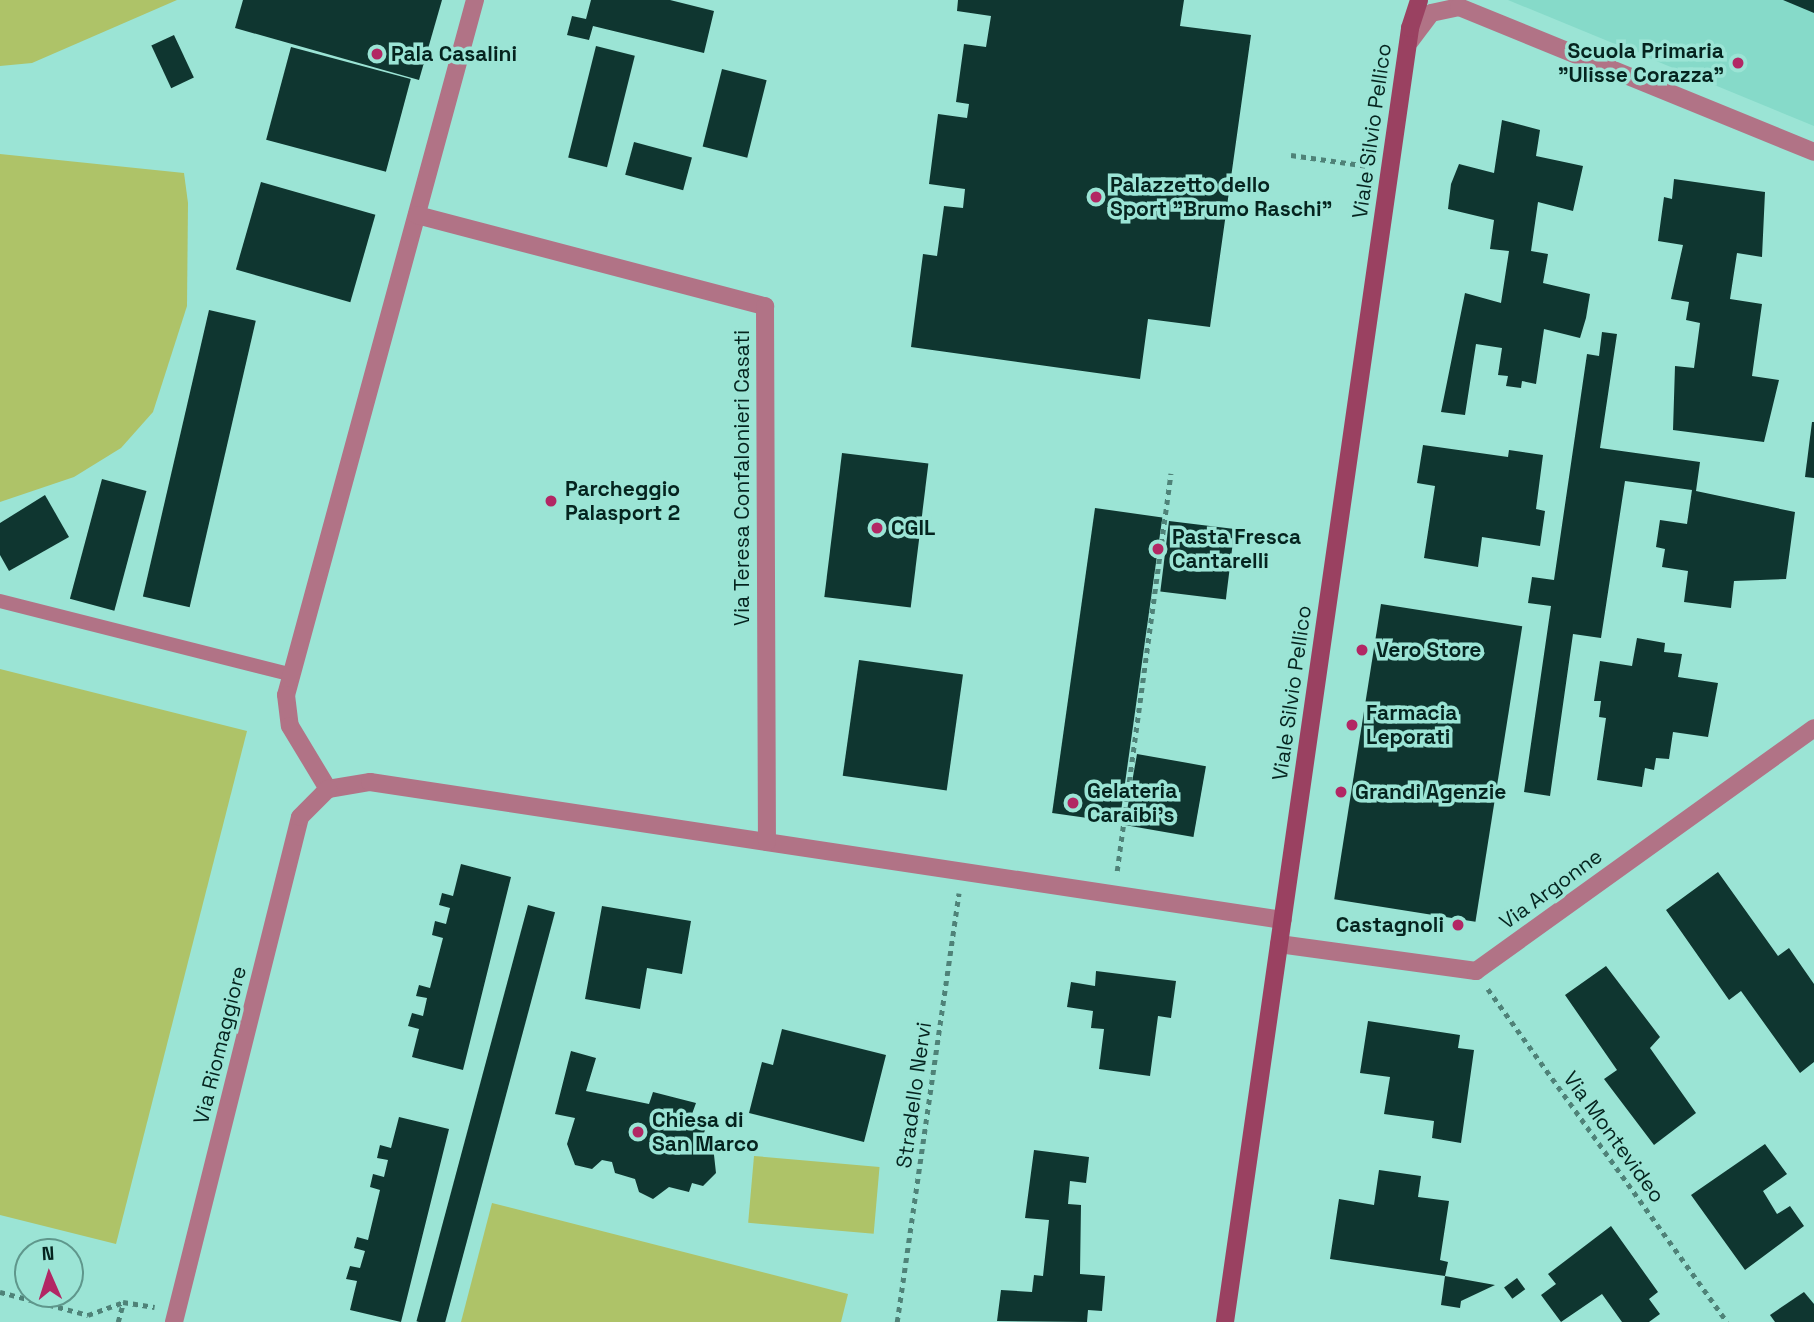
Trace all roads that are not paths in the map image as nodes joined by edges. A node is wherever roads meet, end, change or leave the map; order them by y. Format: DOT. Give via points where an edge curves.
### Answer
graph roads {
  1 [pos="475,0"];
  2 [pos="1408,0"];
  3 [pos="1419,0"];
  4 [pos="1450,0"];
  5 [pos="1467,9"];
  6 [pos="1410,28"];
  7 [pos="1406,51"];
  8 [pos="1814,152"];
  9 [pos="416,215"];
  10 [pos="0,601"];
  11 [pos="292,675"];
  12 [pos="1814,728"];
  13 [pos="328,789"];
  14 [pos="766,842"];
  15 [pos="1283,920"];
  16 [pos="1279,944"];
  17 [pos="175,1317"];
  18 [pos="1225,1322"];
  1 -- 9 [label="street"];
  2 -- 6 [label="main road, Viale Silvio Pellico"];
  3 -- 6 [label="main road, Viale Silvio Pellico"];
  4 -- 5 [label="street"];
  5 -- 7 [label="street" via="1431,13"];
  5 -- 8 [label="street"];
  6 -- 7 [label="main road, Viale Silvio Pellico"];
  7 -- 15 [label="main road, Viale Silvio Pellico"];
  9 -- 11 [label="street"];
  9 -- 14 [label="street, Via Teresa Confalonieri Casati" via="765,306"];
  10 -- 11 [label="lane"];
  11 -- 13 [label="street" via="286,695 290,726"];
  12 -- 16 [label="street, Via Argonne" via="1476,971"];
  13 -- 14 [label="street" via="370,782"];
  13 -- 17 [label="street, Via Riomaggiore" via="300,817"];
  14 -- 15 [label="street"];
  15 -- 16 [label="main road, Viale Silvio Pellico"];
  16 -- 18 [label="main road, Viale Silvio Pellico"];
}
